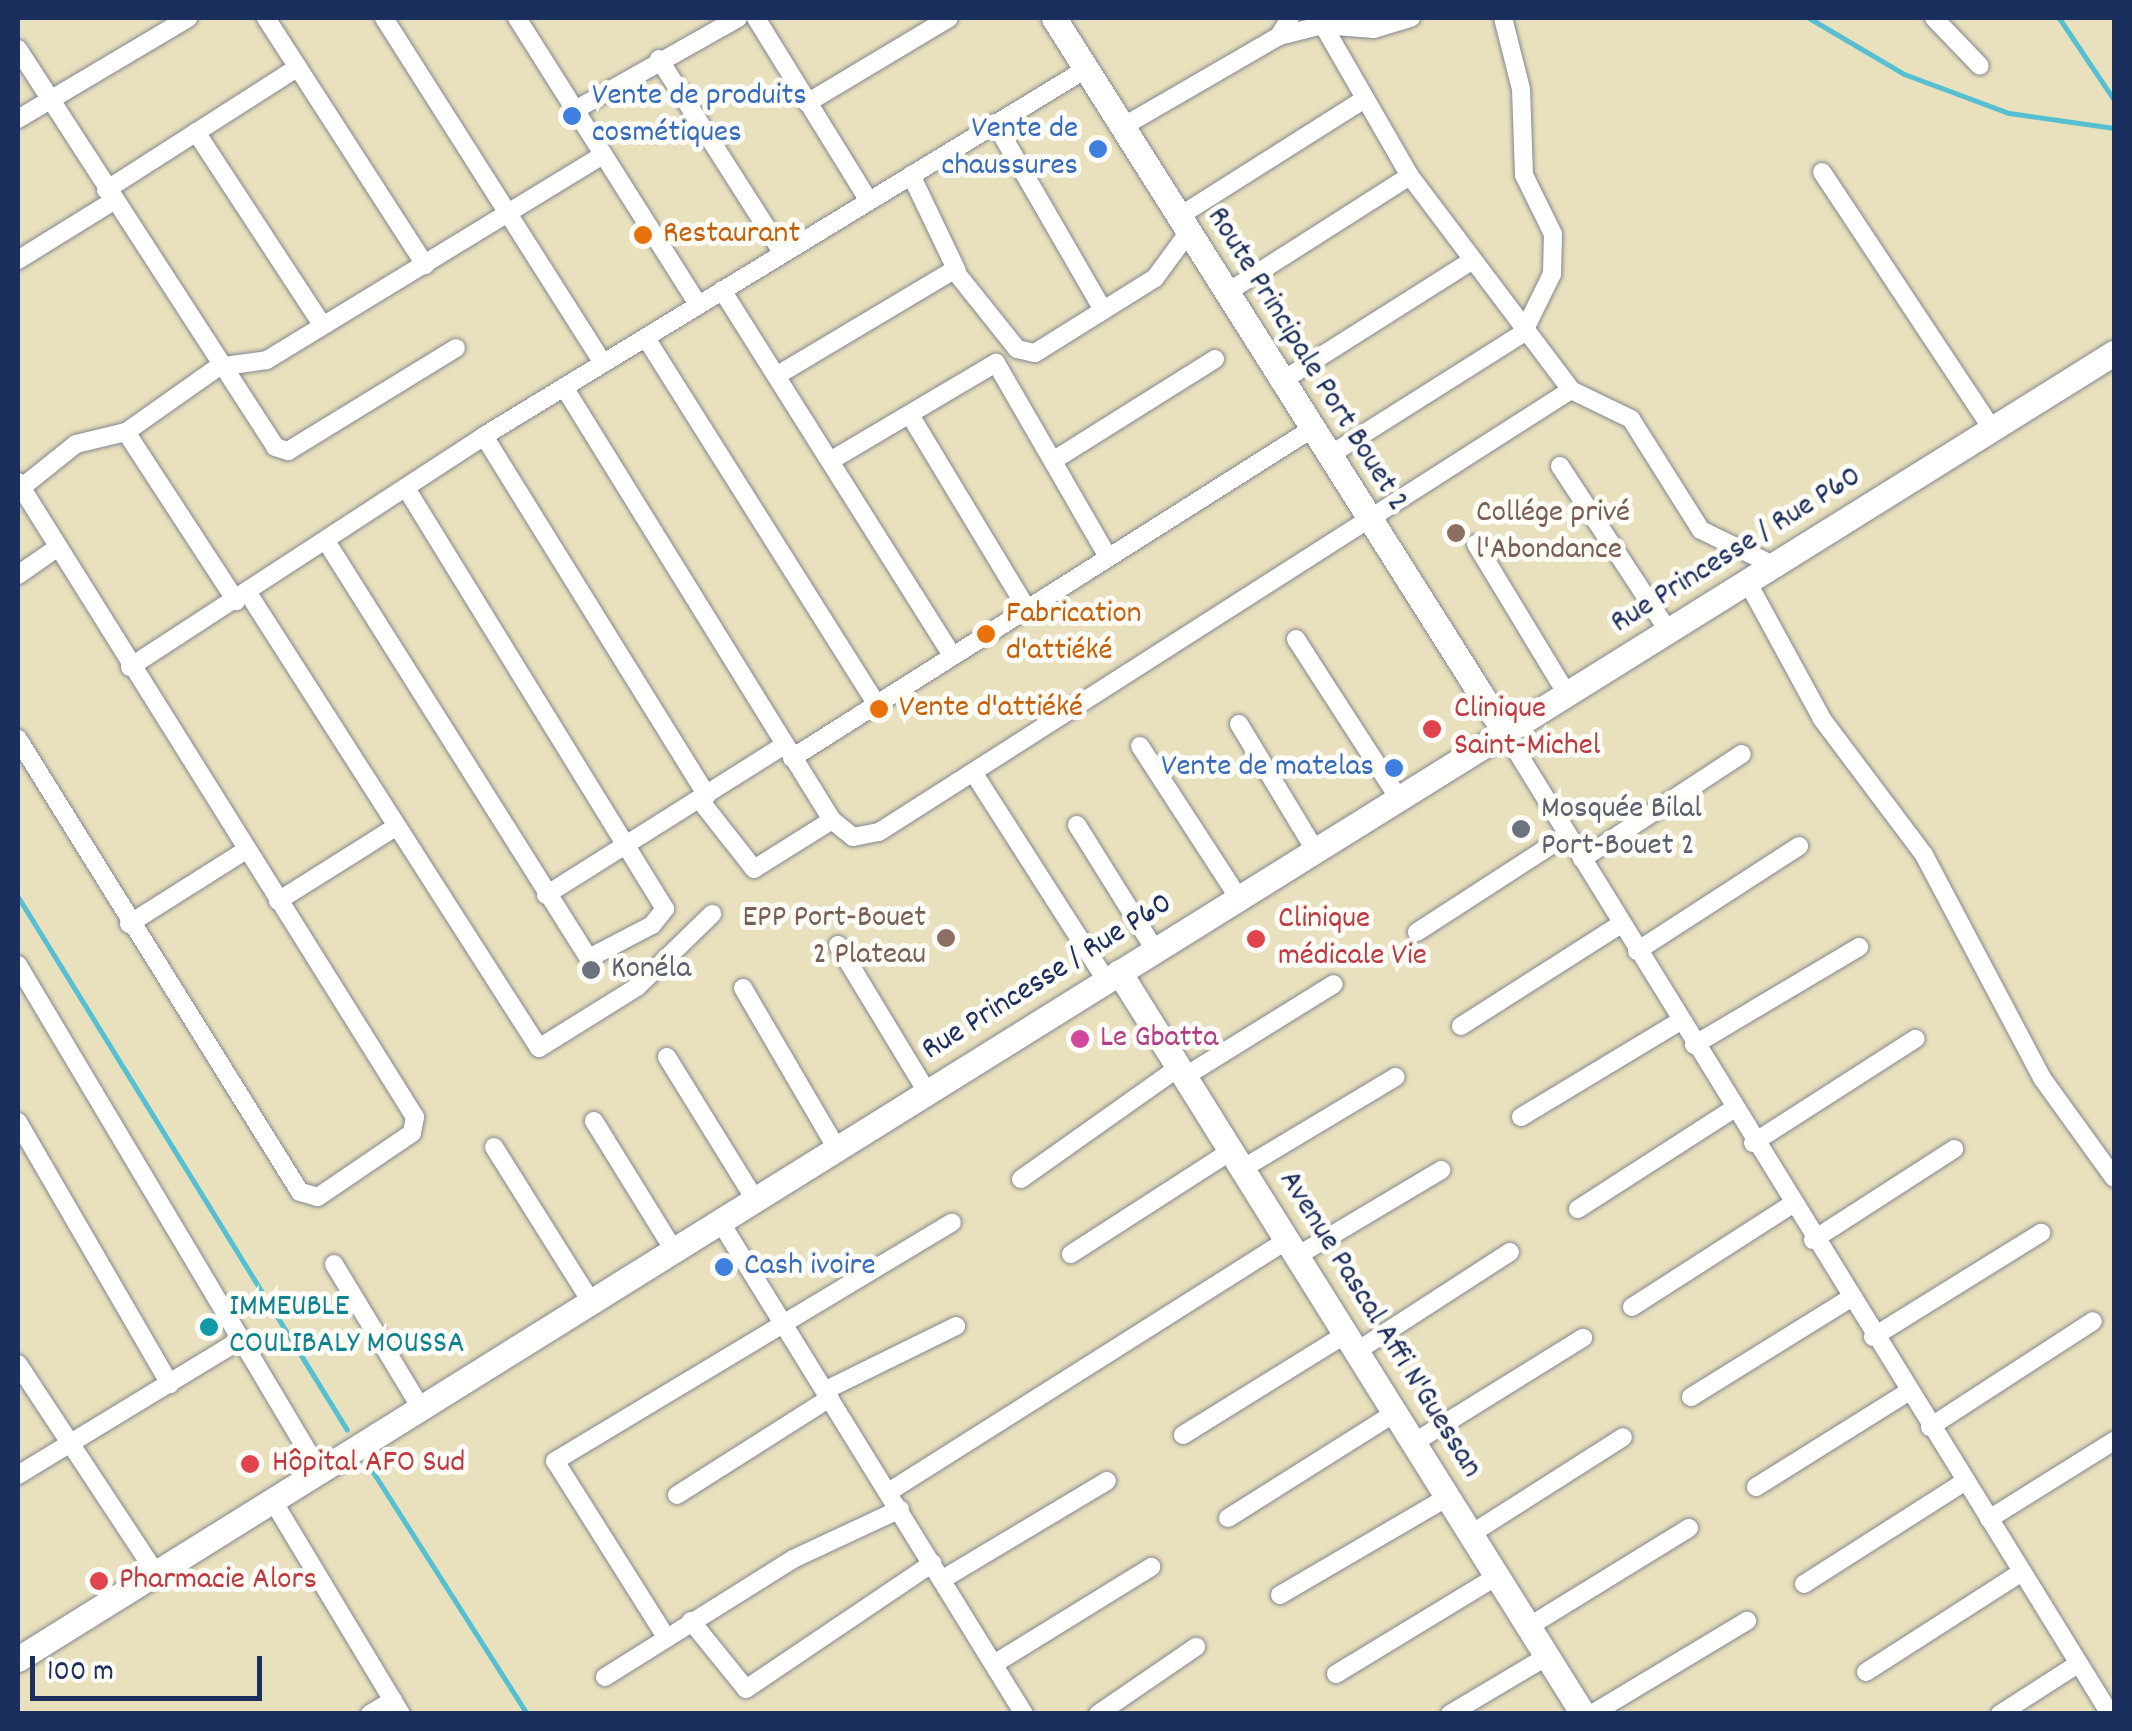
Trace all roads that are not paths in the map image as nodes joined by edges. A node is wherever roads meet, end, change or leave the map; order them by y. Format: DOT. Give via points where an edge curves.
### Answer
graph roads {
  1 [pos="188,18"];
  2 [pos="266,18"];
  3 [pos="384,18"];
  4 [pos="517,18"];
  5 [pos="738,18"];
  6 [pos="756,18"];
  7 [pos="948,18"];
  8 [pos="1054,18"];
  9 [pos="1290,18"];
  10 [pos="1411,18"];
  11 [pos="1502,18"];
  12 [pos="1934,18"];
  13 [pos="1323,25"];
  14 [pos="1279,36"];
  15 [pos="18,49"];
  16 [pos="659,60"];
  17 [pos="1980,66"];
  18 [pos="298,67"];
  19 [pos="1086,68"];
  20 [pos="48,99"];
  21 [pos="1365,99"];
  22 [pos="807,103"];
  23 [pos="575,110"];
  24 [pos="18,119"];
  25 [pos="995,123"];
  26 [pos="1124,126"];
  27 [pos="196,132"];
  28 [pos="601,156"];
  29 [pos="1822,172"];
  30 [pos="911,175"];
  31 [pos="1410,176"];
  32 [pos="110,195"];
  33 [pos="869,200"];
  34 [pos="508,213"];
  35 [pos="1183,225"];
  36 [pos="782,252"];
  37 [pos="18,260"];
  38 [pos="1470,262"];
  39 [pos="425,265"];
  40 [pos="957,271"];
  41 [pos="722,290"];
  42 [pos="1226,293"];
  43 [pos="698,303"];
  44 [pos="1103,310"];
  45 [pos="321,323"];
  46 [pos="1523,333"];
  47 [pos="646,338"];
  48 [pos="456,348"];
  49 [pos="1017,350"];
  50 [pos="2114,353"];
  51 [pos="1215,359"];
  52 [pos="602,362"];
  53 [pos="996,363"];
  54 [pos="218,368"];
  55 [pos="776,376"];
  56 [pos="1280,382"];
  57 [pos="564,386"];
  58 [pos="1571,390"];
  59 [pos="910,415"];
  60 [pos="1992,429"];
  61 [pos="1310,430"];
  62 [pos="126,432"];
  63 [pos="484,436"];
  64 [pos="1327,457"];
  65 [pos="830,460"];
  66 [pos="1054,460"];
  67 [pos="1560,466"];
  68 [pos="19,486"];
  69 [pos="407,489"];
  70 [pos="1367,520"];
  71 [pos="326,542"];
  72 [pos="1476,544"];
  73 [pos="54,550"];
  74 [pos="1107,556"];
  75 [pos="1775,566"];
  76 [pos="18,575"];
  77 [pos="1748,583"];
  78 [pos="242,597"];
  79 [pos="1025,606"];
  80 [pos="1669,632"];
  81 [pos="1296,639"];
  82 [pos="950,652"];
  83 [pos="130,668"];
  84 [pos="1568,696"];
  85 [pos="876,703"];
  86 [pos="1240,724"];
  87 [pos="1506,734"];
  88 [pos="18,738"];
  89 [pos="1140,746"];
  90 [pos="788,752"];
  91 [pos="1742,754"];
  92 [pos="973,772"];
  93 [pos="703,797"];
  94 [pos="1399,799"];
  95 [pos="832,820"];
  96 [pos="1077,825"];
  97 [pos="394,828"];
  98 [pos="1567,836"];
  99 [pos="627,844"];
  100 [pos="1799,846"];
  101 [pos="246,850"];
  102 [pos="1314,850"];
  103 [pos="1582,860"];
  104 [pos="546,895"];
  105 [pos="1238,897"];
  106 [pos="278,900"];
  107 [pos="712,914"];
  108 [pos="129,924"];
  109 [pos="1621,924"];
  110 [pos="1417,932"];
  111 [pos="838,945"];
  112 [pos="1859,947"];
  113 [pos="1154,950"];
  114 [pos="1638,951"];
  115 [pos="18,965"];
  116 [pos="1112,976"];
  117 [pos="1334,984"];
  118 [pos="743,988"];
  119 [pos="1680,1021"];
  120 [pos="1461,1026"];
  121 [pos="1914,1039"];
  122 [pos="1694,1045"];
  123 [pos="667,1056"];
  124 [pos="1181,1072"];
  125 [pos="1396,1077"];
  126 [pos="928,1092"];
  127 [pos="1733,1109"];
  128 [pos="1522,1117"];
  129 [pos="594,1121"];
  130 [pos="18,1122"];
  131 [pos="1753,1142"];
  132 [pos="494,1147"];
  133 [pos="838,1149"];
  134 [pos="1954,1149"];
  135 [pos="1236,1160"];
  136 [pos="1441,1170"];
  137 [pos="2114,1178"];
  138 [pos="1020,1179"];
  139 [pos="756,1202"];
  140 [pos="1791,1204"];
  141 [pos="1578,1209"];
  142 [pos="952,1222"];
  143 [pos="721,1223"];
  144 [pos="2041,1233"];
  145 [pos="1812,1240"];
  146 [pos="1292,1248"];
  147 [pos="675,1252"];
  148 [pos="1510,1252"];
  149 [pos="1071,1254"];
  150 [pos="334,1264"];
  151 [pos="1849,1299"];
  152 [pos="592,1303"];
  153 [pos="1632,1307"];
  154 [pos="2094,1321"];
  155 [pos="785,1325"];
  156 [pos="956,1326"];
  157 [pos="1872,1337"];
  158 [pos="1583,1338"];
  159 [pos="238,1341"];
  160 [pos="1352,1343"];
  161 [pos="18,1364"];
  162 [pos="170,1384"];
  163 [pos="1908,1392"];
  164 [pos="828,1394"];
  165 [pos="1691,1396"];
  166 [pos="422,1410"];
  167 [pos="1396,1412"];
  168 [pos="1930,1427"];
  169 [pos="1183,1435"];
  170 [pos="1622,1437"];
  171 [pos="2114,1441"];
  172 [pos="1414,1442"];
  173 [pos="68,1444"];
  174 [pos="320,1472"];
  175 [pos="18,1475"];
  176 [pos="1107,1482"];
  177 [pos="1964,1482"];
  178 [pos="1756,1487"];
  179 [pos="890,1491"];
  180 [pos="677,1495"];
  181 [pos="1448,1497"];
  182 [pos="274,1501"];
  183 [pos="900,1509"];
  184 [pos="1228,1518"];
  185 [pos="1988,1520"];
  186 [pos="1689,1528"];
  187 [pos="1471,1534"];
  188 [pos="1151,1568"];
  189 [pos="938,1571"];
  190 [pos="154,1572"];
  191 [pos="2022,1572"];
  192 [pos="1497,1576"];
  193 [pos="1804,1584"];
  194 [pos="1280,1594"];
  195 [pos="692,1621"];
  196 [pos="1747,1621"];
  197 [pos="1528,1627"];
  198 [pos="666,1637"];
  199 [pos="1196,1647"];
  200 [pos="1546,1657"];
  201 [pos="18,1659"];
  202 [pos="994,1664"];
  203 [pos="2078,1664"];
  204 [pos="1866,1672"];
  205 [pos="1336,1674"];
  206 [pos="604,1676"];
  207 [pos="397,1707"];
  208 [pos="370,1714"];
  209 [pos="1024,1714"];
  210 [pos="1098,1714"];
  211 [pos="1450,1714"];
  212 [pos="1583,1714"];
  213 [pos="1592,1714"];
  214 [pos="2000,1714"];
  215 [pos="2110,1714"];
  1 -- 20 [label="street"];
  2 -- 18 [label="street"];
  3 -- 34 [label="street"];
  4 -- 23 [label="street"];
  5 -- 16 [label="street"];
  6 -- 22 [label="street"];
  7 -- 22 [label="street"];
  8 -- 19 [label="street, Route Principale Port Bouet 2"];
  9 -- 14 [label="street"];
  10 -- 13 [label="street" via="1374,29"];
  11 -- 46 [label="street" via="1520,89 1524,175 1555,254"];
  12 -- 17 [label="street"];
  13 -- 14 [label="street"];
  13 -- 21 [label="street"];
  14 -- 26 [label="street"];
  15 -- 20 [label="street"];
  16 -- 23 [label="street"];
  16 -- 36 [label="street"];
  18 -- 27 [label="street"];
  18 -- 39 [label="street"];
  19 -- 25 [label="street"];
  19 -- 26 [label="street, Route Principale Port Bouet 2"];
  20 -- 24 [label="street"];
  20 -- 32 [label="street"];
  21 -- 31 [label="street"];
  21 -- 35 [label="street"];
  22 -- 33 [label="street"];
  23 -- 28 [label="street"];
  25 -- 30 [label="street"];
  25 -- 44 [label="street"];
  26 -- 35 [label="street, Route Principale Port Bouet 2"];
  27 -- 32 [label="street"];
  27 -- 45 [label="street"];
  28 -- 34 [label="street"];
  28 -- 43 [label="street"];
  29 -- 60 [label="street"];
  30 -- 33 [label="street"];
  30 -- 40 [label="street"];
  31 -- 38 [label="street"];
  31 -- 42 [label="street"];
  32 -- 37 [label="street"];
  32 -- 54 [label="street"];
  33 -- 36 [label="street"];
  34 -- 39 [label="street"];
  34 -- 52 [label="street"];
  35 -- 42 [label="street, Route Principale Port Bouet 2"];
  35 -- 44 [label="street" via="1155,278"];
  36 -- 41 [label="street"];
  38 -- 46 [label="street"];
  38 -- 56 [label="street"];
  39 -- 45 [label="street"];
  40 -- 49 [label="street"];
  40 -- 55 [label="street"];
  41 -- 43 [label="street"];
  41 -- 55 [label="street"];
  42 -- 56 [label="street, Route Principale Port Bouet 2"];
  43 -- 47 [label="street"];
  44 -- 49 [label="street" via="1035,353"];
  45 -- 54 [label="street" via="267,360"];
  46 -- 58 [label="street"];
  46 -- 64 [label="street"];
  47 -- 52 [label="street"];
  47 -- 85 [label="street"];
  48 -- 54 [label="street" via="288,451 275,448"];
  49 -- 53 [label="street"];
  50 -- 60 [label="street, Rue Princesse / Rue P60"];
  51 -- 66 [label="street"];
  52 -- 57 [label="street"];
  53 -- 59 [label="street"];
  53 -- 66 [label="street"];
  54 -- 62 [label="street"];
  55 -- 65 [label="street"];
  56 -- 61 [label="street, Route Principale Port Bouet 2"];
  57 -- 63 [label="street"];
  57 -- 90 [label="street"];
  58 -- 70 [label="street"];
  58 -- 75 [label="street" via="1631,419 1702,530"];
  59 -- 65 [label="street"];
  59 -- 79 [label="street"];
  60 -- 75 [label="street, Rue Princesse / Rue P60"];
  61 -- 64 [label="street, Route Principale Port Bouet 2"];
  61 -- 74 [label="street"];
  62 -- 68 [label="street" via="76,444"];
  62 -- 78 [label="street"];
  63 -- 69 [label="street"];
  63 -- 93 [label="street"];
  64 -- 70 [label="street, Route Principale Port Bouet 2"];
  65 -- 82 [label="street"];
  66 -- 74 [label="street"];
  67 -- 80 [label="street"];
  68 -- 73 [label="street"];
  69 -- 71 [label="street"];
  69 -- 99 [label="street"];
  70 -- 87 [label="street, Route Principale Port Bouet 2"];
  70 -- 92 [label="street"];
  71 -- 78 [label="street"];
  71 -- 104 [label="street"];
  72 -- 84 [label="street"];
  73 -- 76 [label="street"];
  73 -- 83 [label="street"];
  74 -- 79 [label="street"];
  75 -- 77 [label="street, Rue Princesse / Rue P60"];
  77 -- 80 [label="street, Rue Princesse / Rue P60"];
  77 -- 137 [label="street" via="1822,720 1950,898 2042,1078"];
  78 -- 83 [label="street"];
  78 -- 97 [label="street"];
  79 -- 82 [label="street"];
  80 -- 84 [label="street, Rue Princesse / Rue P60"];
  81 -- 94 [label="street"];
  82 -- 85 [label="street"];
  83 -- 101 [label="street"];
  84 -- 87 [label="street, Rue Princesse / Rue P60"];
  85 -- 90 [label="street"];
  86 -- 102 [label="street"];
  87 -- 94 [label="street, Rue Princesse / Rue P60"];
  87 -- 98 [label="street"];
  88 -- 108 [label="street"];
  89 -- 105 [label="street"];
  90 -- 93 [label="street"];
  90 -- 95 [label="street"];
  91 -- 103 [label="street"];
  92 -- 95 [label="street" via="870,836"];
  92 -- 116 [label="street"];
  93 -- 95 [label="street" via="754,868"];
  93 -- 99 [label="street"];
  94 -- 102 [label="street, Rue Princesse / Rue P60"];
  96 -- 113 [label="street"];
  97 -- 106 [label="street"];
  97 -- 107 [label="street" via="539,1048 637,987"];
  98 -- 103 [label="street"];
  98 -- 110 [label="street"];
  99 -- 104 [label="street"];
  99 -- 104 [label="street" via="665,910 652,925 594,960"];
  100 -- 114 [label="street"];
  101 -- 106 [label="street"];
  101 -- 108 [label="street"];
  102 -- 105 [label="street, Rue Princesse / Rue P60"];
  103 -- 109 [label="street"];
  105 -- 113 [label="street, Rue Princesse / Rue P60"];
  106 -- 108 [label="street" via="416,1126 307,1198"];
  109 -- 114 [label="street"];
  109 -- 120 [label="street"];
  111 -- 126 [label="street"];
  112 -- 122 [label="street"];
  113 -- 116 [label="street, Rue Princesse / Rue P60"];
  114 -- 119 [label="street"];
  115 -- 159 [label="street"];
  116 -- 124 [label="street, Avenue Pascal Affi N'Guessan"];
  116 -- 126 [label="street, Rue Princesse / Rue P60"];
  117 -- 124 [label="street"];
  118 -- 133 [label="street"];
  119 -- 122 [label="street"];
  119 -- 128 [label="street"];
  121 -- 131 [label="street"];
  122 -- 127 [label="street"];
  123 -- 139 [label="street"];
  124 -- 135 [label="street, Avenue Pascal Affi N'Guessan"];
  124 -- 138 [label="street"];
  125 -- 135 [label="street"];
  126 -- 133 [label="street, Rue Princesse / Rue P60"];
  127 -- 131 [label="street"];
  127 -- 141 [label="street"];
  129 -- 147 [label="street"];
  130 -- 162 [label="street"];
  131 -- 140 [label="street"];
  132 -- 152 [label="street"];
  133 -- 139 [label="street, Rue Princesse / Rue P60"];
  134 -- 145 [label="street"];
  135 -- 146 [label="street, Avenue Pascal Affi N'Guessan"];
  135 -- 149 [label="street"];
  136 -- 146 [label="street"];
  139 -- 143 [label="street, Rue Princesse / Rue P60"];
  140 -- 145 [label="street"];
  140 -- 153 [label="street"];
  142 -- 155 [label="street"];
  143 -- 147 [label="street, Rue Princesse / Rue P60"];
  143 -- 155 [label="street"];
  144 -- 157 [label="street"];
  145 -- 151 [label="street"];
  146 -- 160 [label="street, Avenue Pascal Affi N'Guessan"];
  146 -- 179 [label="street"];
  147 -- 152 [label="street, Rue Princesse / Rue P60"];
  148 -- 160 [label="street"];
  150 -- 166 [label="street"];
  151 -- 157 [label="street"];
  151 -- 165 [label="street"];
  152 -- 166 [label="street, Rue Princesse / Rue P60"];
  154 -- 168 [label="street"];
  155 -- 164 [label="street"];
  155 -- 198 [label="street" via="556,1461"];
  156 -- 164 [label="street"];
  157 -- 163 [label="street"];
  158 -- 172 [label="street"];
  159 -- 162 [label="street"];
  159 -- 174 [label="street"];
  160 -- 167 [label="street, Avenue Pascal Affi N'Guessan"];
  160 -- 169 [label="street"];
  161 -- 173 [label="street"];
  162 -- 173 [label="street"];
  163 -- 168 [label="street"];
  163 -- 178 [label="street"];
  164 -- 179 [label="street"];
  164 -- 180 [label="street"];
  166 -- 174 [label="street, Rue Princesse / Rue P60"];
  167 -- 172 [label="street, Avenue Pascal Affi N'Guessan"];
  167 -- 184 [label="street"];
  168 -- 177 [label="street"];
  170 -- 187 [label="street"];
  171 -- 185 [label="street"];
  172 -- 181 [label="street, Avenue Pascal Affi N'Guessan"];
  173 -- 175 [label="street"];
  173 -- 190 [label="street"];
  174 -- 182 [label="street, Rue Princesse / Rue P60"];
  176 -- 189 [label="street"];
  177 -- 185 [label="street"];
  177 -- 193 [label="street"];
  179 -- 183 [label="street"];
  181 -- 187 [label="street, Avenue Pascal Affi N'Guessan"];
  181 -- 194 [label="street"];
  182 -- 190 [label="street, Rue Princesse / Rue P60"];
  182 -- 207 [label="street"];
  183 -- 189 [label="street"];
  183 -- 195 [label="street" via="793,1559"];
  185 -- 191 [label="street"];
  186 -- 197 [label="street"];
  187 -- 192 [label="street, Avenue Pascal Affi N'Guessan"];
  188 -- 202 [label="street"];
  189 -- 195 [label="street" via="746,1689"];
  189 -- 202 [label="street"];
  190 -- 201 [label="street, Rue Princesse / Rue P60"];
  191 -- 203 [label="street"];
  191 -- 204 [label="street"];
  192 -- 197 [label="street, Avenue Pascal Affi N'Guessan"];
  192 -- 205 [label="street"];
  195 -- 198 [label="street"];
  196 -- 213 [label="street"];
  197 -- 200 [label="street, Avenue Pascal Affi N'Guessan"];
  198 -- 206 [label="street"];
  199 -- 210 [label="street"];
  200 -- 211 [label="street"];
  200 -- 212 [label="street, Avenue Pascal Affi N'Guessan"];
  202 -- 209 [label="street"];
  203 -- 214 [label="street"];
  203 -- 215 [label="street"];
  207 -- 208 [label="street"];
}
